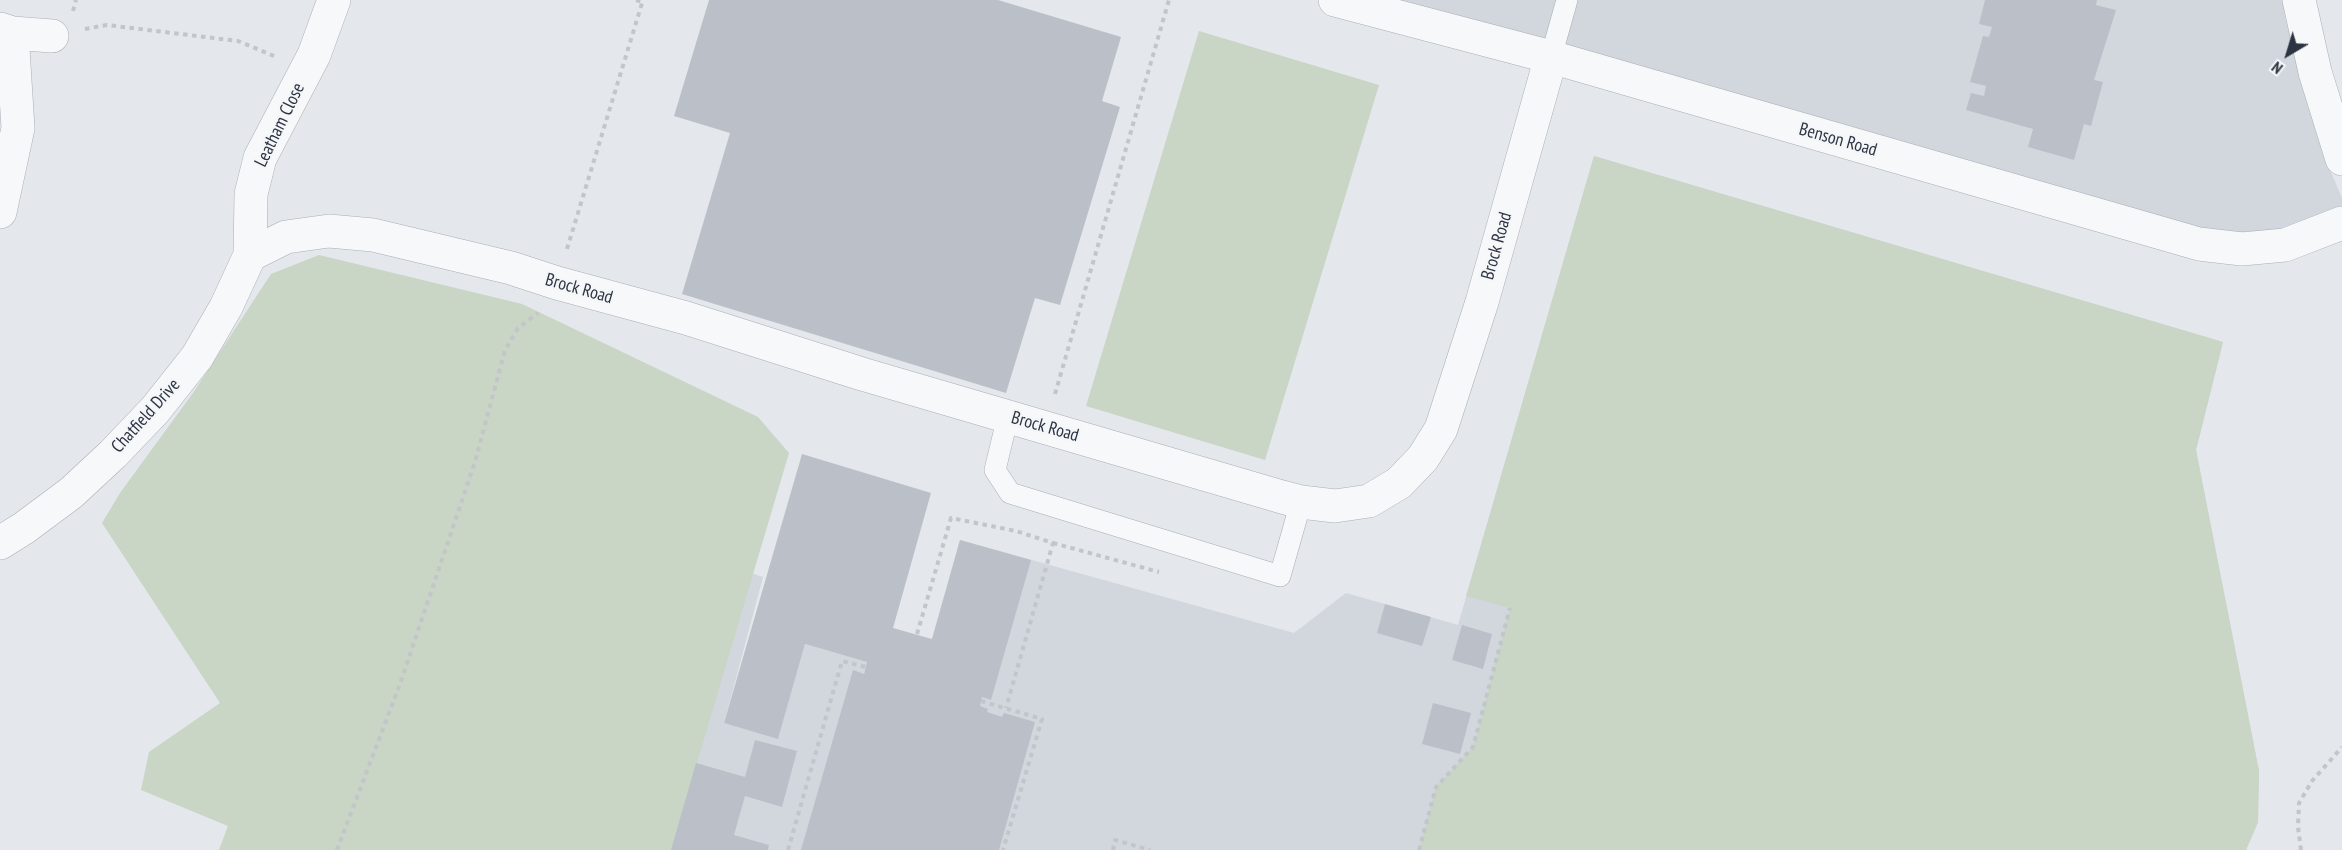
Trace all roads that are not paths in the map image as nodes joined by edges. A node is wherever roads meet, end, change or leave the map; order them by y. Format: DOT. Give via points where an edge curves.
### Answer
graph roads {
  1 [pos="334,0"];
  2 [pos="1335,0"];
  3 [pos="1568,0"];
  4 [pos="2299,0"];
  5 [pos="6,31"];
  6 [pos="52,36"];
  7 [pos="1551,57"];
  8 [pos="2342,159"];
  9 [pos="0,212"];
  10 [pos="2342,223"];
  11 [pos="250,255"];
  12 [pos="1008,416"];
  13 [pos="1301,502"];
  14 [pos="0,543"];
  1 -- 11 [label="street, Leatham Close" via="314,55 260,158 251,194"];
  2 -- 7 [label="street, Benson Road"];
  3 -- 7 [label="lane"];
  4 -- 8 [label="street" via="2318,83"];
  5 -- 6 [label="street"];
  5 -- 9 [label="street" via="18,128"];
  7 -- 10 [label="street, Benson Road" via="2199,244 2242,249 2285,245"];
  7 -- 13 [label="street, Brock Road" via="1482,302 1441,429 1423,458 1399,483 1369,501 1335,506"];
  11 -- 12 [label="street, Brock Road" via="286,237 329,231 373,235 511,268"];
  11 -- 14 [label="street, Chatfield Drive" via="226,308 197,357 155,410 71,493"];
  12 -- 13 [label="street, Brock Road"];
  12 -- 13 [label="lane" via="995,470 1010,493 1280,576"];
}
